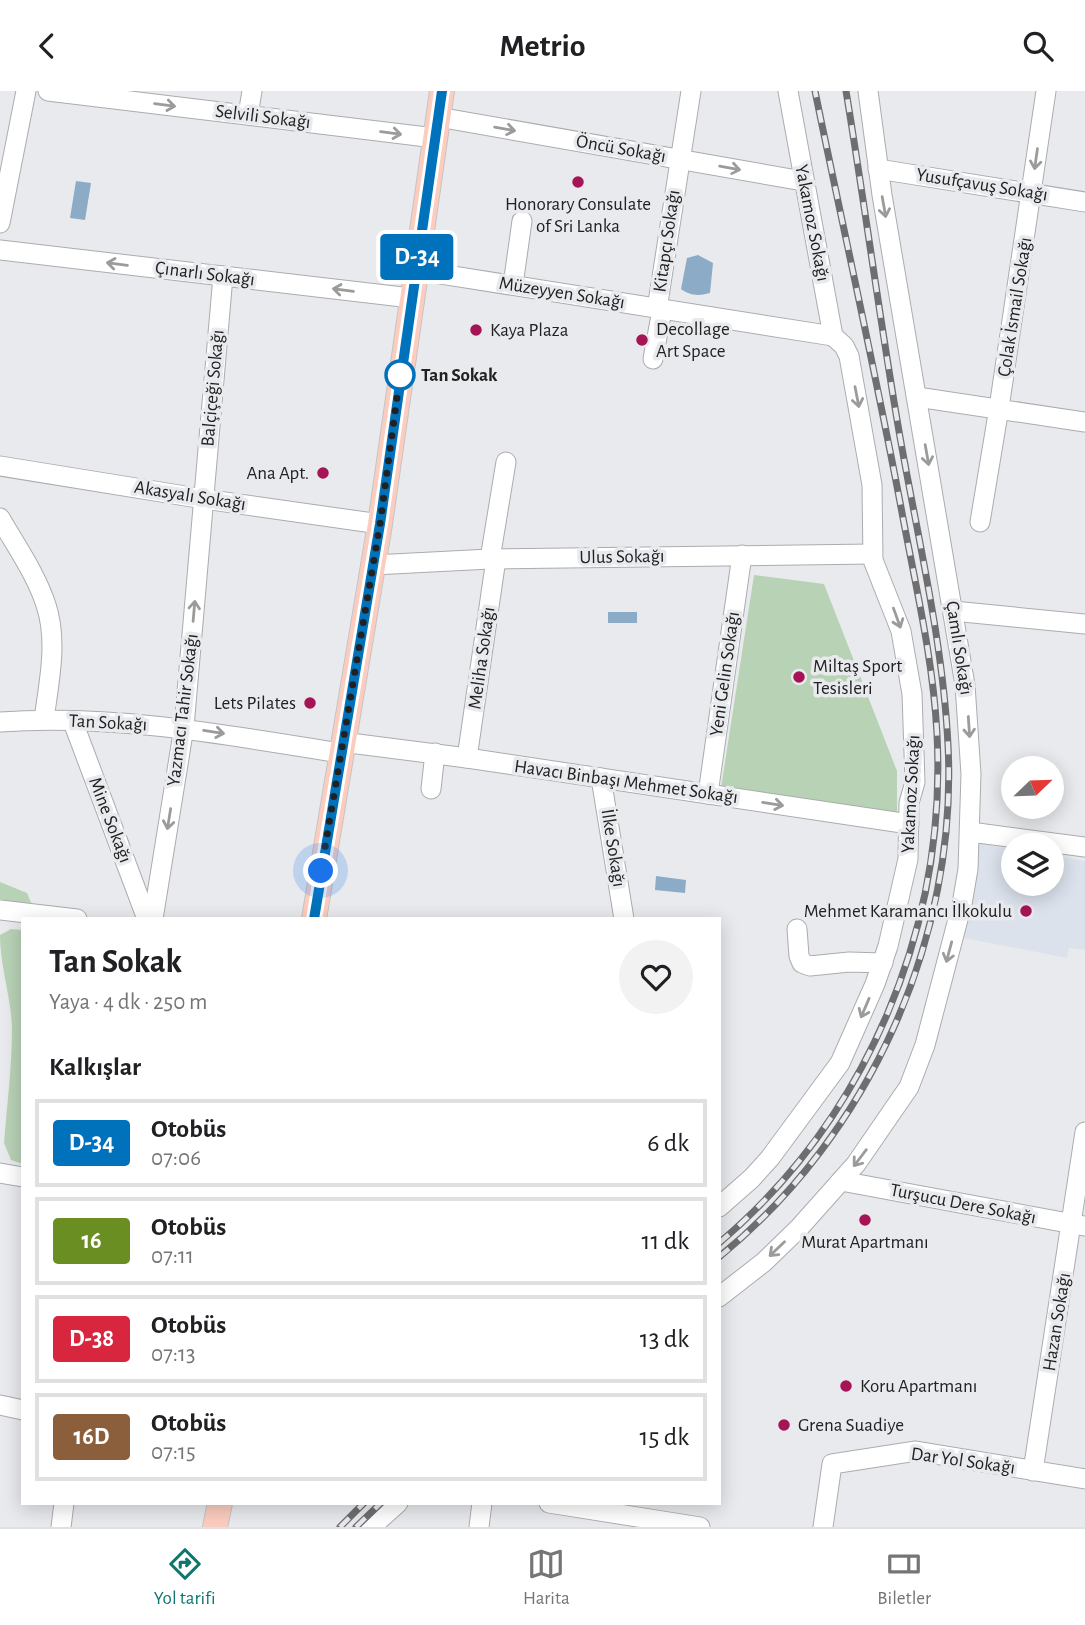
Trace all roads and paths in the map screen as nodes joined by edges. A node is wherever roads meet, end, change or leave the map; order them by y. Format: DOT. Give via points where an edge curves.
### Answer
graph roads {
  1 [pos="26,91"];
  2 [pos="48,91"];
  3 [pos="251,91"];
  4 [pos="442,91"];
  5 [pos="691,91"];
  6 [pos="788,91"];
  7 [pos="868,91"];
  8 [pos="1046,91"];
  9 [pos="248,115"];
  10 [pos="437,128"];
  11 [pos="6,157"];
  12 [pos="679,159"];
  13 [pos="878,169"];
  14 [pos="803,181"];
  15 [pos="1032,194"];
  16 [pos="1085,202"];
  17 [pos="522,221"];
  18 [pos="0,223"];
  19 [pos="0,250"];
  20 [pos="415,270"];
  21 [pos="223,276"];
  22 [pos="513,285"];
  23 [pos="411,298"];
  24 [pos="659,309"];
  25 [pos="834,335"];
  26 [pos="653,359"];
  27 [pos="917,397"];
  28 [pos="999,408"];
  29 [pos="1085,422"];
  30 [pos="506,462"];
  31 [pos="0,466"];
  32 [pos="204,499"];
  33 [pos="0,518"];
  34 [pos="980,522"];
  35 [pos="380,524"];
  36 [pos="872,554"];
  37 [pos="741,555"];
  38 [pos="493,559"];
  39 [pos="373,565"];
  40 [pos="953,611"];
  41 [pos="1085,624"];
  42 [pos="44,719"];
  43 [pos="0,722"];
  44 [pos="73,722"];
  45 [pos="184,727"];
  46 [pos="341,747"];
  47 [pos="435,753"];
  48 [pos="467,758"];
  49 [pos="601,778"];
  50 [pos="431,789"];
  51 [pos="708,794"];
  52 [pos="909,824"];
  53 [pos="970,832"];
  54 [pos="1085,847"];
  55 [pos="0,910"];
  56 [pos="62,917"];
  57 [pos="146,917"];
  58 [pos="153,917"];
  59 [pos="314,917"];
  60 [pos="624,917"];
  61 [pos="797,929"];
  62 [pos="883,963"];
  63 [pos="1085,1132"];
  64 [pos="0,1173"];
  65 [pos="21,1177"];
  66 [pos="841,1181"];
  67 [pos="721,1204"];
  68 [pos="1079,1225"];
  69 [pos="721,1295"];
  70 [pos="0,1405"];
  71 [pos="21,1410"];
  72 [pos="1033,1471"];
  73 [pos="1085,1479"];
  74 [pos="64,1505"];
  75 [pos="220,1505"];
  76 [pos="396,1505"];
  77 [pos="482,1505"];
  78 [pos="557,1505"];
  79 [pos="608,1520"];
  80 [pos="61,1527"];
  81 [pos="215,1527"];
  82 [pos="371,1527"];
  83 [pos="479,1527"];
  84 [pos="700,1527"];
  85 [pos="824,1527"];
  1 -- 11 [label="street"];
  2 -- 9 [label="street, Selvili Sokağı, one-way"];
  3 -- 9 [label="street"];
  4 -- 10 [label="main road"];
  5 -- 12 [label="street, Kitapçı Sokağı"];
  6 -- 14 [label="street, Yakamoz Sokağı"];
  7 -- 13 [label="street, Çamlı Sokağı"];
  8 -- 15 [label="street, Çolak İsmail Sokağı, one-way"];
  9 -- 10 [label="street, Selvili Sokağı, one-way"];
  10 -- 12 [label="street, Öncü Sokağı, one-way"];
  10 -- 20 [label="main road"];
  11 -- 18 [label="street"];
  12 -- 14 [label="street, Öncü Sokağı, one-way"];
  12 -- 24 [label="street, Kitapçı Sokağı"];
  13 -- 15 [label="street, Yusufçavuş Sokağı"];
  13 -- 27 [label="street, Çamlı Sokağı, one-way"];
  14 -- 25 [label="street, Yakamoz Sokağı"];
  15 -- 16 [label="street, Yusufçavuş Sokağı"];
  15 -- 28 [label="street, Çolak İsmail Sokağı"];
  17 -- 22 [label="street"];
  21 -- 19 [label="street, Çınarlı Sokağı, one-way"];
  20 -- 22 [label="street, Müzeyyen Sokağı"];
  20 -- 23 [label="main road"];
  23 -- 21 [label="street, Çınarlı Sokağı, one-way"];
  21 -- 32 [label="street, Balçiçeği Sokağı"];
  22 -- 24 [label="street, Müzeyyen Sokağı"];
  23 -- 35 [label="main road"];
  24 -- 25 [label="street, Müzeyyen Sokağı"];
  24 -- 26 [label="street, Kitapçı Sokağı"];
  25 -- 36 [label="street, Yakamoz Sokağı, one-way" via="849,356 868,454"];
  27 -- 28 [label="street"];
  27 -- 40 [label="street, Çamlı Sokağı, one-way"];
  28 -- 29 [label="street"];
  28 -- 34 [label="street, Çolak İsmail Sokağı"];
  30 -- 38 [label="street, Meliha Sokağı"];
  31 -- 32 [label="street, Akasyalı Sokağı"];
  32 -- 35 [label="street, Akasyalı Sokağı"];
  45 -- 32 [label="street, Yazmacı Tahir Sokağı, one-way"];
  33 -- 42 [label="street" via="47,606 52,642"];
  35 -- 39 [label="main road"];
  36 -- 37 [label="street, Ulus Sokağı"];
  36 -- 52 [label="street, Yakamoz Sokağı, one-way" via="901,631 912,694 915,782"];
  37 -- 38 [label="street, Ulus Sokağı"];
  37 -- 51 [label="street, Yeni Gelin Sokağı"];
  38 -- 39 [label="street, Ulus Sokağı"];
  38 -- 48 [label="street, Meliha Sokağı"];
  39 -- 46 [label="main road"];
  40 -- 41 [label="street"];
  40 -- 53 [label="street, Çamlı Sokağı, one-way" via="970,731"];
  42 -- 43 [label="street, Tan Sokağı"];
  42 -- 44 [label="street, Tan Sokağı"];
  44 -- 45 [label="street, Tan Sokağı"];
  44 -- 57 [label="street, Mine Sokağı"];
  45 -- 46 [label="street, Tan Sokağı, one-way"];
  45 -- 58 [label="street, Yazmacı Tahir Sokağı, one-way"];
  46 -- 47 [label="street, Havacı Binbaşı Mehmet Sokağı"];
  46 -- 59 [label="main road"];
  47 -- 48 [label="street, Havacı Binbaşı Mehmet Sokağı"];
  47 -- 50 [label="street"];
  48 -- 49 [label="street, Havacı Binbaşı Mehmet Sokağı"];
  49 -- 51 [label="street, Havacı Binbaşı Mehmet Sokağı"];
  49 -- 60 [label="street, İlke Sokağı"];
  51 -- 52 [label="street, Havacı Binbaşı Mehmet Sokağı, one-way"];
  52 -- 62 [label="street, Yakamoz Sokağı" via="907,867"];
  53 -- 54 [label="street"];
  53 -- 66 [label="street, Çamlı Sokağı, one-way" via="962,904 920,1065 900,1101"];
  55 -- 56 [label="street"];
  61 -- 62 [label="street" via="802,963"];
  62 -- 67 [label="street, Yakamoz Sokağı, one-way" via="830,1078 764,1166"];
  63 -- 68 [label="street, Hazan Sokağı"];
  64 -- 65 [label="street"];
  66 -- 68 [label="street, Turşucu Dere Sokağı"];
  66 -- 69 [label="street, Çamlı Sokağı, one-way" via="774,1253"];
  68 -- 72 [label="street, Hazan Sokağı"];
  70 -- 71 [label="street"];
  72 -- 73 [label="street"];
  72 -- 85 [label="street, Dar Yol Sokağı" via="916,1451 832,1464"];
  74 -- 80 [label="street"];
  75 -- 81 [label="main road"];
  76 -- 82 [label="street"];
  77 -- 83 [label="street"];
  78 -- 79 [label="street"];
  79 -- 84 [label="street"];
}
